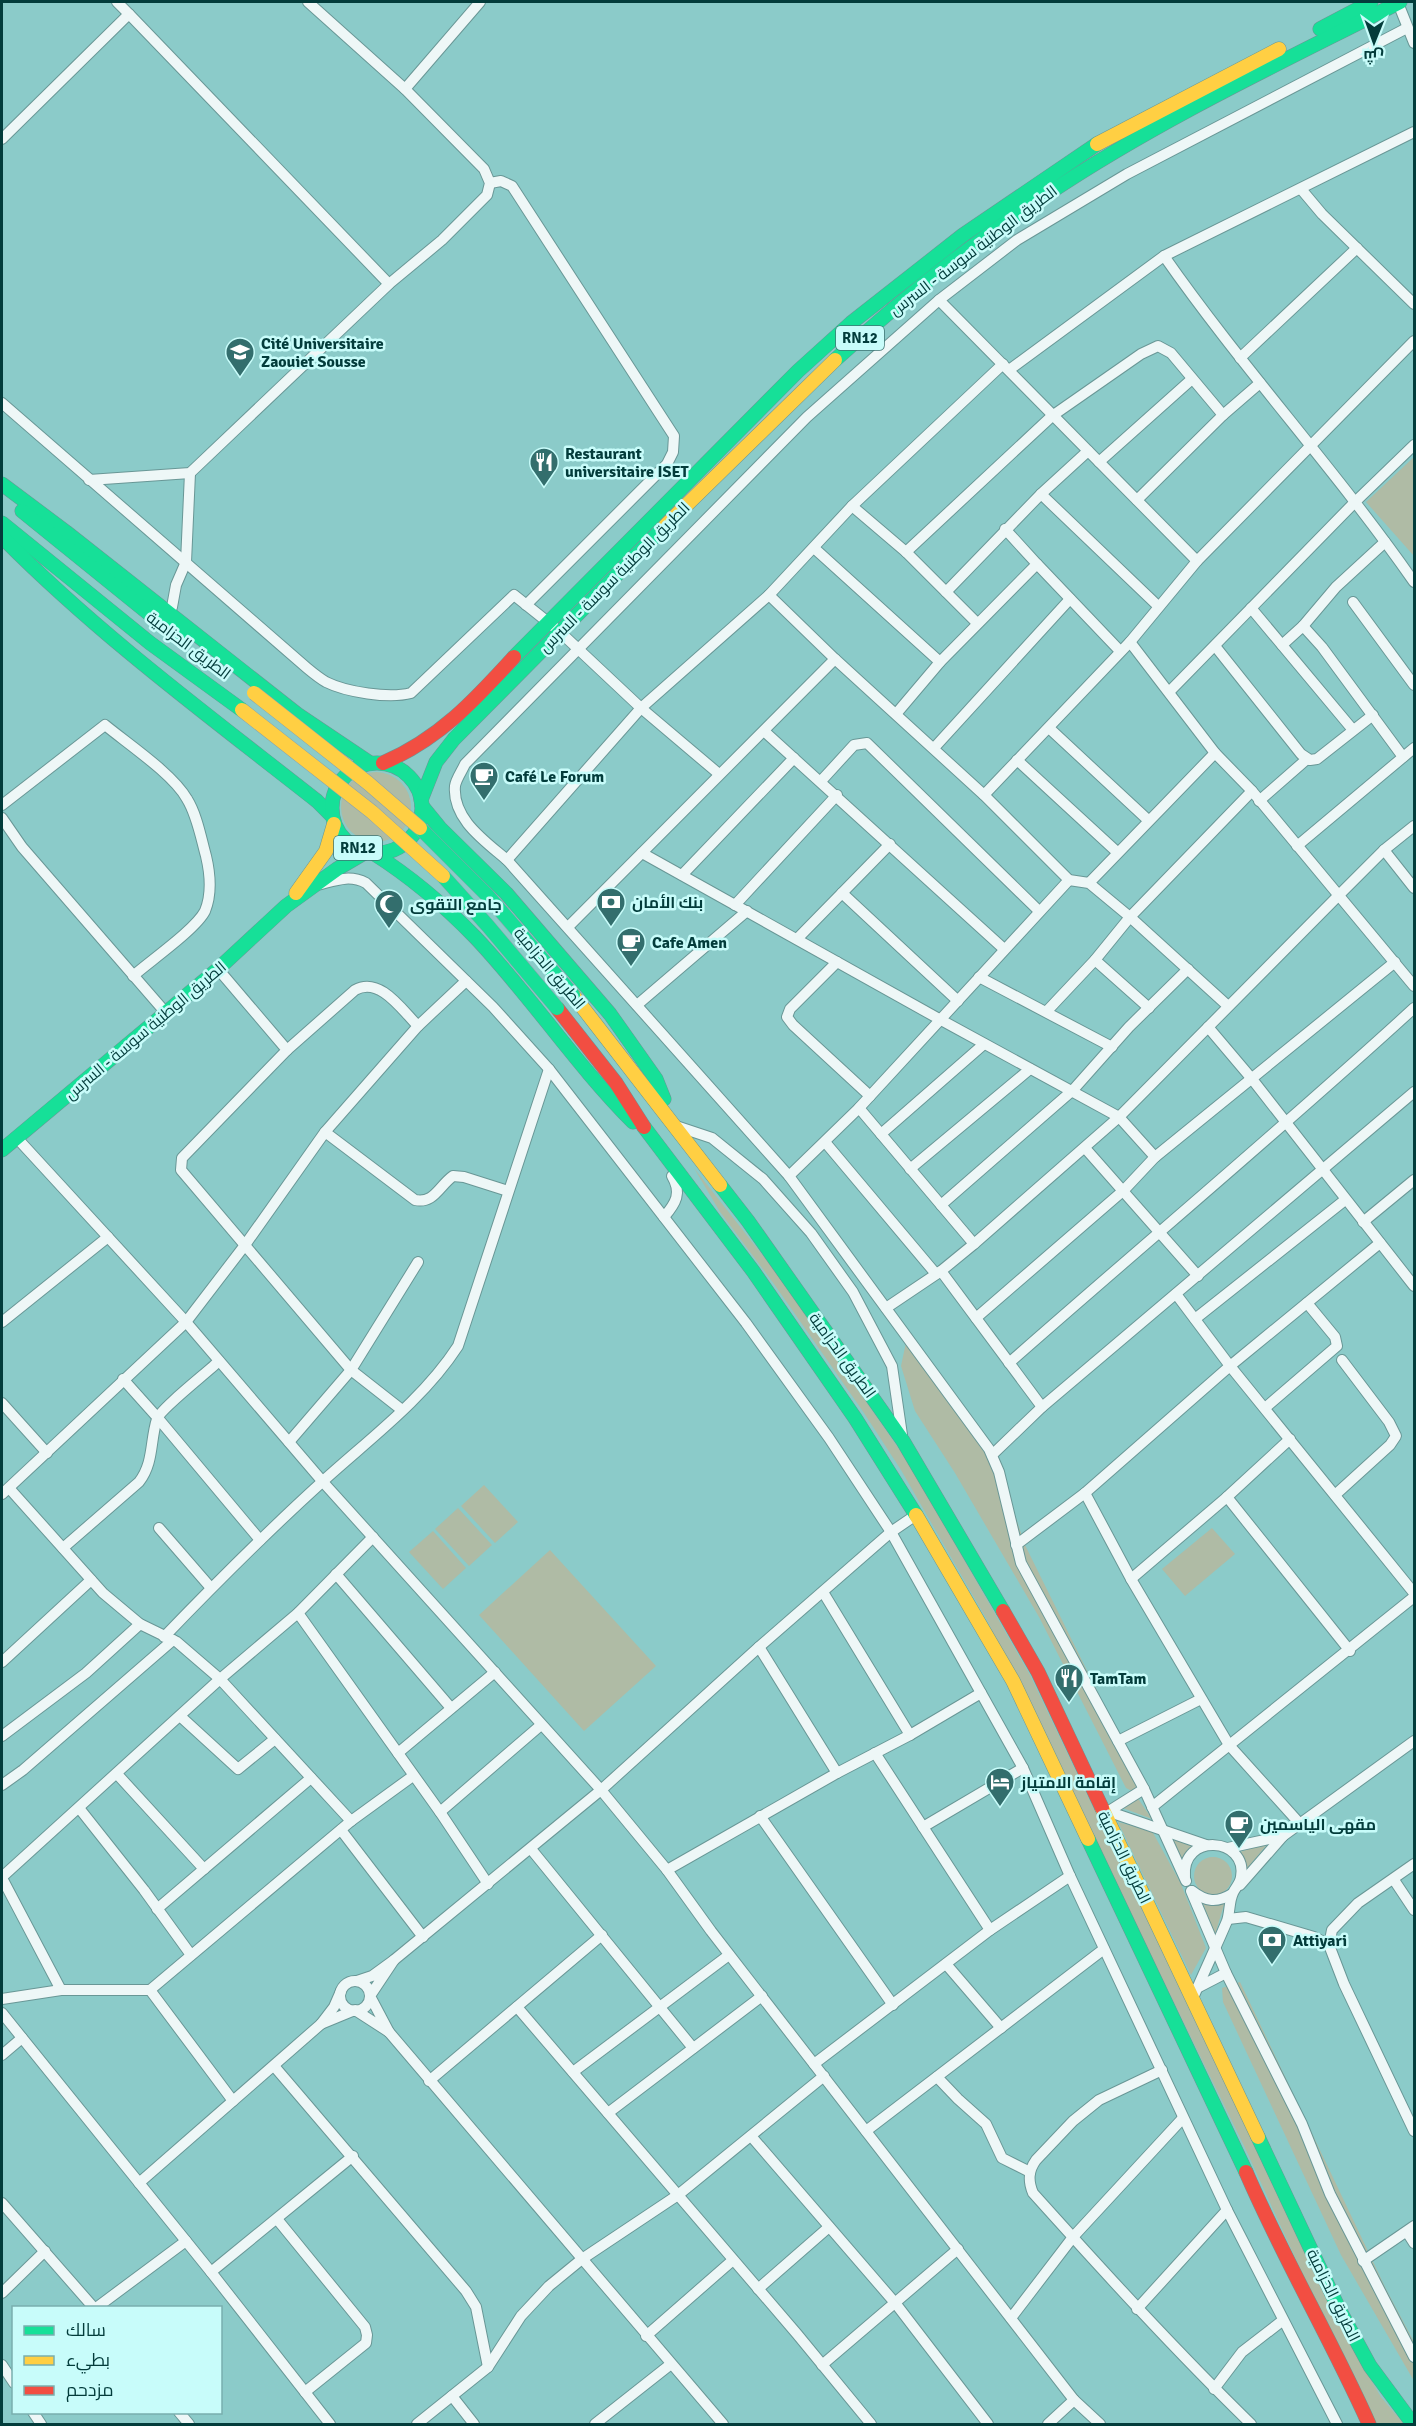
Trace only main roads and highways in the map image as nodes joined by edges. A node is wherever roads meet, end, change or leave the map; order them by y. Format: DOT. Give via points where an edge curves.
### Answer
graph roads {
  1 [pos="1371,2"];
  2 [pos="1400,2"];
  3 [pos="2,484"];
  4 [pos="2,493"];
  5 [pos="2,523"];
  6 [pos="2,537"];
  7 [pos="377,763"];
  8 [pos="422,803"];
  9 [pos="333,820"];
  10 [pos="369,852"];
  11 [pos="286,906"];
  12 [pos="676,1126"];
  13 [pos="655,1143"];
  14 [pos="2,1150"];
  15 [pos="1369,2424"];
  16 [pos="1413,2424"];
  1 -- 7 [label="main road, الطريق الوطنية سوسة - السرس / RN12" via="1177,100 1081,154 961,234 827,344 436,736 420,747"];
  2 -- 8 [label="main road, الطريق الوطنية سوسة - السرس / RN12" via="1187,110 1089,166 1002,224 898,305 796,396 454,739 436,762"];
  3 -- 7 [label="main road" via="67,530 168,615 329,738"];
  4 -- 12 [label="main road, الطريق الحزامية, bridge" via="159,624 345,764 432,839 490,897"];
  5 -- 13 [label="main road, الطريق الحزامية, bridge" via="150,644 329,775 415,849 477,912 557,1008 616,1083"];
  6 -- 9 [label="main road" via="99,628 317,801"];
  7 -- 8 [label="main road" via="396,767 408,775 417,786"];
  7 -- 9 [label="main road, RN12" via="351,772 336,788"];
  8 -- 10 [label="main road, RN12" via="420,822 402,846 388,852"];
  8 -- 12 [label="main road" via="440,828 506,893 610,1014 656,1079"];
  9 -- 10 [label="main road, RN12" via="347,841"];
  9 -- 11 [label="main road, الطريق الوطنية سوسة - السرس / RN12" via="326,851"];
  10 -- 11 [label="main road, الطريق الوطنية سوسة - السرس / RN12"];
  10 -- 13 [label="main road" via="399,868 463,924 612,1102"];
  11 -- 14 [label="main road, الطريق الوطنية سوسة - السرس / RN12" via="218,969"];
  12 -- 16 [label="main road, الطريق الحزامية" via="903,1441 1038,1672 1195,1993 1258,2142 1355,2340"];
  13 -- 15 [label="main road, الطريق الحزامية" via="855,1418 1013,1681 1269,2225"];
}
